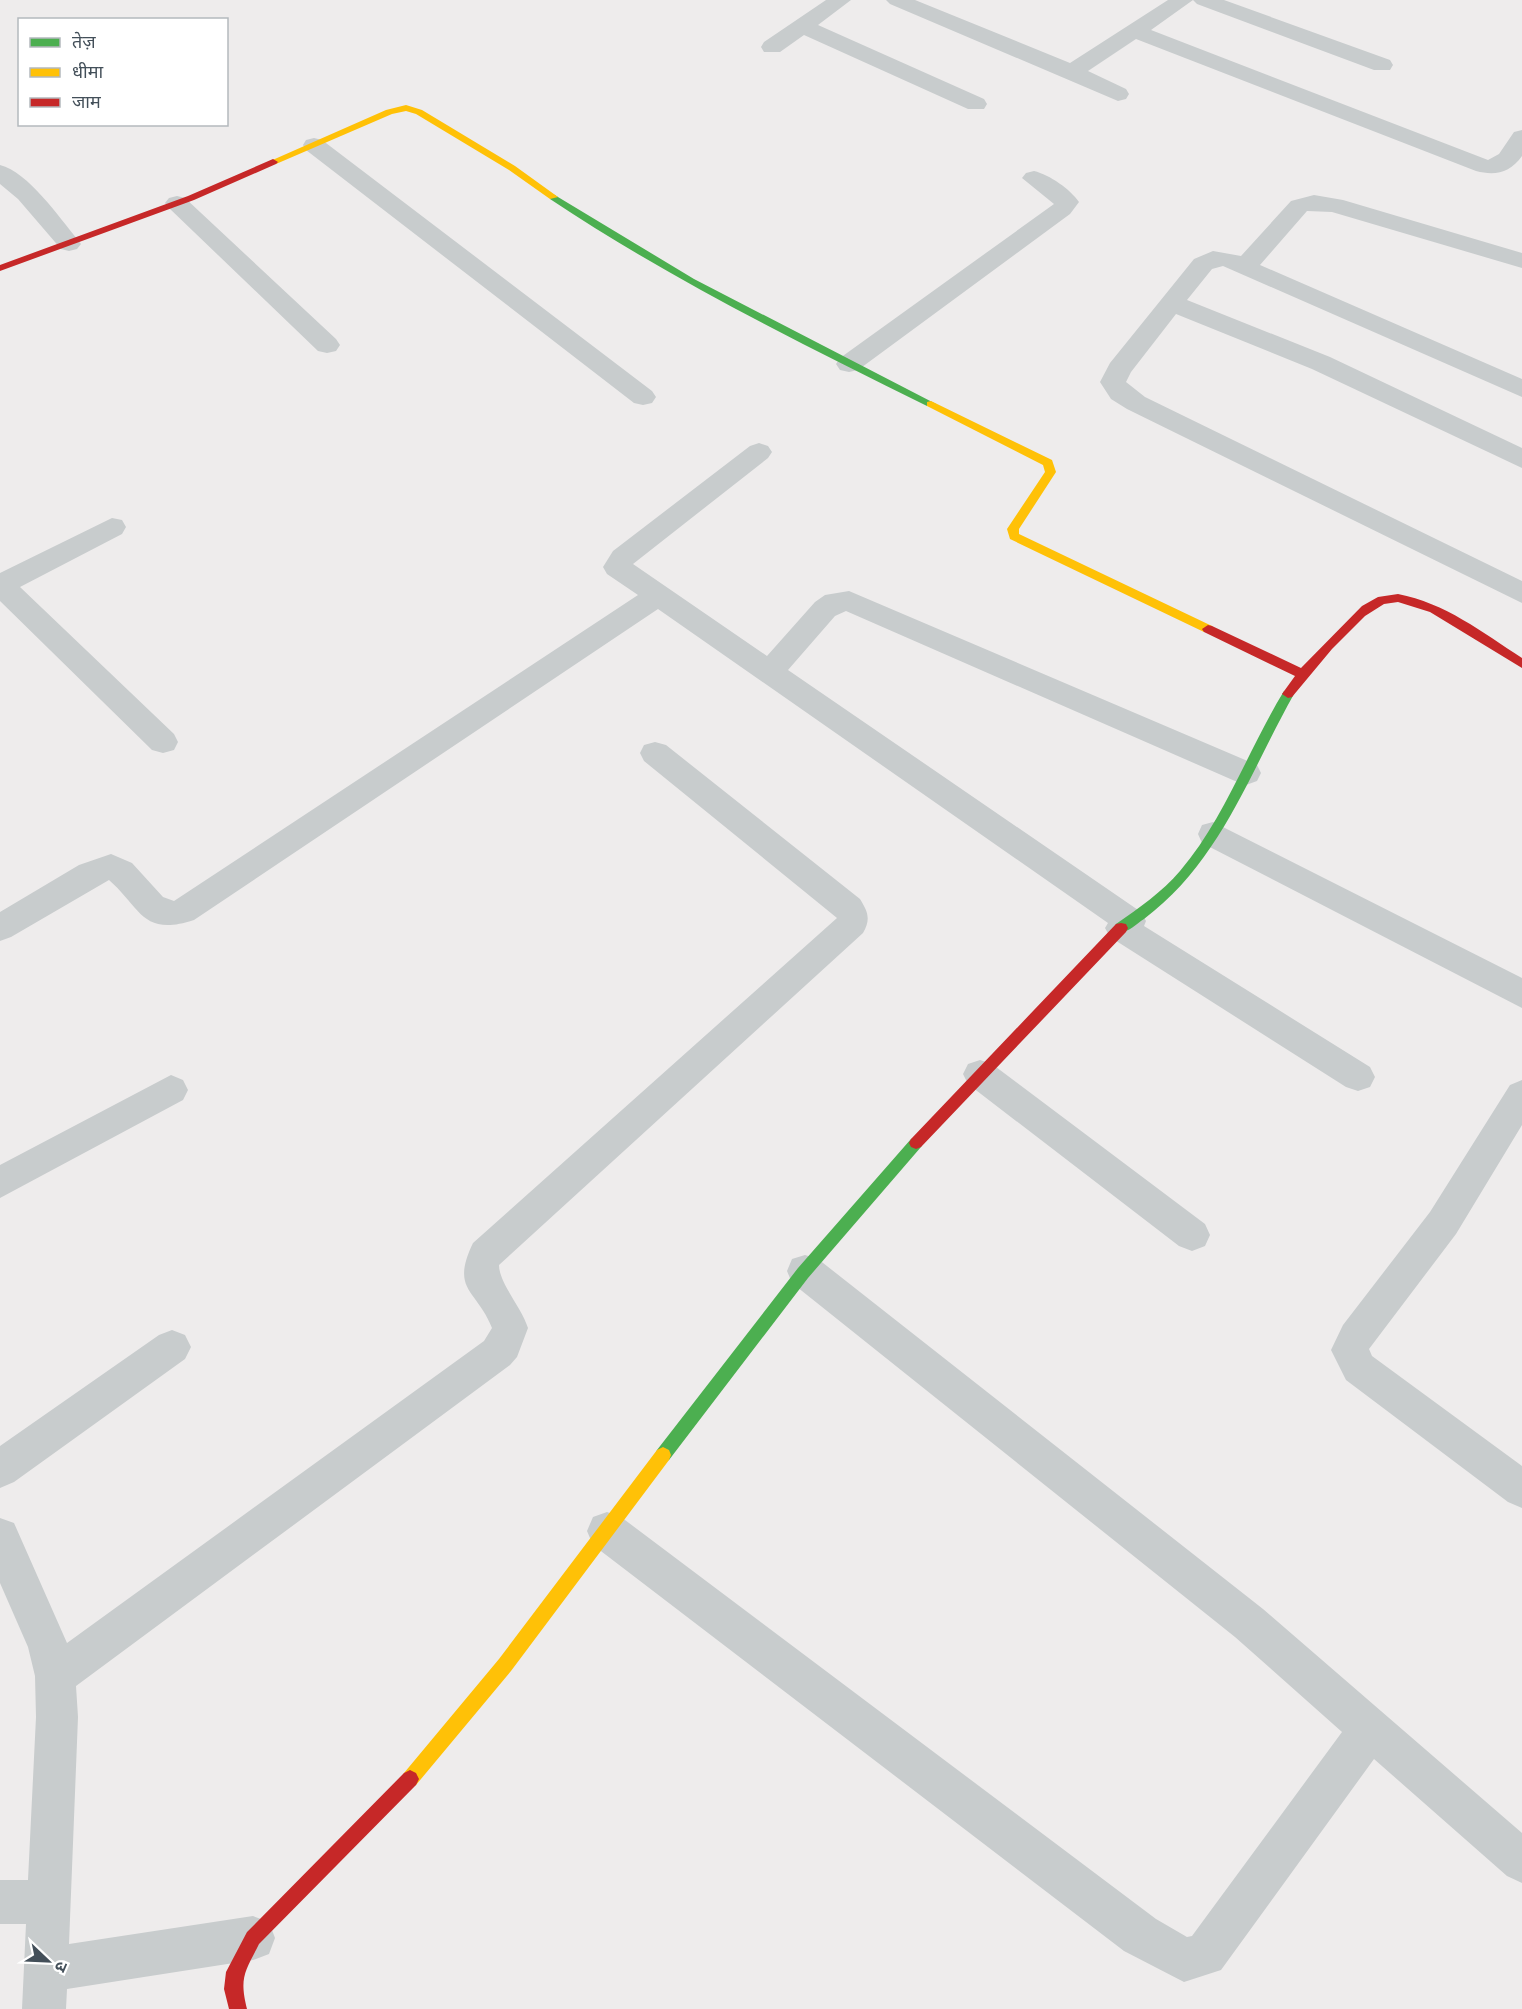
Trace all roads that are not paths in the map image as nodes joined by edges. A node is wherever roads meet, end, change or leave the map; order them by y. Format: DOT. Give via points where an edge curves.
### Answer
graph roads {
  1 [pos="840,0"];
  2 [pos="897,0"];
  3 [pos="1182,0"];
  4 [pos="1204,0"];
  5 [pos="802,26"];
  6 [pos="1134,31"];
  7 [pos="772,47"];
  8 [pos="1382,65"];
  9 [pos="1072,72"];
  10 [pos="1118,94"];
  11 [pos="976,105"];
  12 [pos="1522,137"];
  13 [pos="314,145"];
  14 [pos="0,172"];
  15 [pos="1034,178"];
  16 [pos="177,203"];
  17 [pos="69,244"];
  18 [pos="1522,261"];
  19 [pos="1245,267"];
  20 [pos="0,268"];
  21 [pos="1172,303"];
  22 [pos="327,345"];
  23 [pos="849,364"];
  24 [pos="1522,390"];
  25 [pos="643,397"];
  26 [pos="759,452"];
  27 [pos="1522,459"];
  28 [pos="112,527"];
  29 [pos="1,585"];
  30 [pos="1522,593"];
  31 [pos="659,594"];
  32 [pos="1522,664"];
  33 [pos="770,671"];
  34 [pos="1304,675"];
  35 [pos="163,742"];
  36 [pos="655,753"];
  37 [pos="1246,773"];
  38 [pos="1213,834"];
  39 [pos="1125,925"];
  40 [pos="0,928"];
  41 [pos="1522,994"];
  42 [pos="980,1074"];
  43 [pos="1358,1077"];
  44 [pos="171,1090"];
  45 [pos="1521,1100"];
  46 [pos="0,1183"];
  47 [pos="1192,1235"];
  48 [pos="805,1271"];
  49 [pos="172,1347"];
  50 [pos="0,1469"];
  51 [pos="1522,1489"];
  52 [pos="607,1531"];
  53 [pos="0,1537"];
  54 [pos="55,1676"];
  55 [pos="1370,1729"];
  56 [pos="1522,1861"];
  57 [pos="0,1902"];
  58 [pos="48,1902"];
  59 [pos="253,1938"];
  60 [pos="45,1989"];
  61 [pos="238,2009"];
  1 -- 5 [label="street"];
  2 -- 9 [label="street"];
  3 -- 6 [label="street"];
  4 -- 8 [label="street"];
  5 -- 7 [label="street"];
  5 -- 11 [label="street"];
  6 -- 9 [label="street"];
  6 -- 12 [label="street" via="1484,166 1497,167 1506,162"];
  9 -- 10 [label="street"];
  13 -- 16 [label="street"];
  13 -- 23 [label="street" via="398,109 419,112 671,272"];
  13 -- 25 [label="street"];
  14 -- 17 [label="street" via="26,194"];
  15 -- 23 [label="street" via="1065,198 1062,209"];
  16 -- 17 [label="street"];
  16 -- 22 [label="street"];
  17 -- 20 [label="street"];
  18 -- 19 [label="street" via="1314,202 1299,206"];
  19 -- 21 [label="street" via="1223,258 1208,260"];
  19 -- 24 [label="street"];
  21 -- 27 [label="street" via="1321,363"];
  21 -- 30 [label="street" via="1114,376 1120,393"];
  23 -- 34 [label="street" via="1050,465 1049,477 1013,529 1014,536"];
  26 -- 31 [label="street" via="619,562 620,570"];
  28 -- 29 [label="street"];
  29 -- 35 [label="street"];
  31 -- 33 [label="street"];
  31 -- 40 [label="street" via="183,911 160,913 120,870 106,866"];
  32 -- 34 [label="street" via="1432,608 1392,598 1368,608 1318,656"];
  33 -- 37 [label="street" via="825,609 835,602 849,601"];
  33 -- 39 [label="street"];
  34 -- 37 [label="street" via="1284,702"];
  36 -- 54 [label="street" via="849,908 852,924 486,1254 480,1265 483,1282 504,1310 510,1328 497,1353"];
  37 -- 38 [label="street"];
  38 -- 39 [label="street" via="1176,885"];
  38 -- 41 [label="street"];
  39 -- 42 [label="street"];
  39 -- 43 [label="street"];
  42 -- 47 [label="street"];
  42 -- 48 [label="street"];
  44 -- 46 [label="street"];
  45 -- 51 [label="street" via="1443,1223 1350,1350 1359,1368"];
  48 -- 52 [label="street"];
  48 -- 55 [label="street" via="1249,1623"];
  49 -- 50 [label="street"];
  52 -- 55 [label="street" via="1140,1935 1184,1960 1205,1954 1219,1937"];
  52 -- 59 [label="street" via="458,1724"];
  53 -- 54 [label="street" via="48,1646"];
  54 -- 58 [label="street" via="57,1717"];
  55 -- 56 [label="street"];
  57 -- 58 [label="street"];
  58 -- 60 [label="street"];
  59 -- 60 [label="street"];
  59 -- 61 [label="street" via="232,1982"];
}
